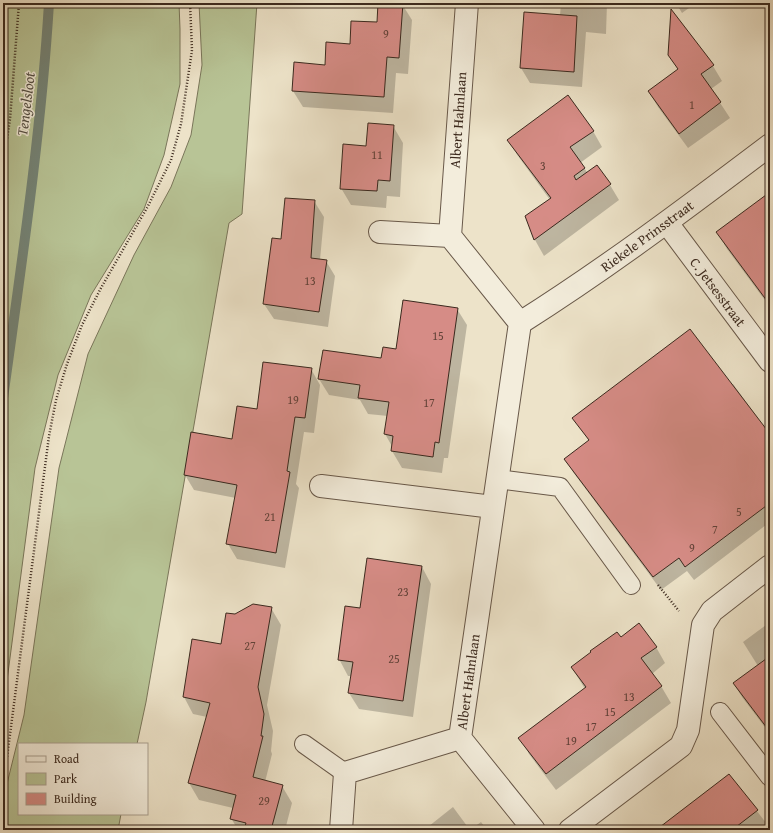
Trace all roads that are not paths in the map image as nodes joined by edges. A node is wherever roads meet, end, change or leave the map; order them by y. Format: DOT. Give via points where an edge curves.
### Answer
graph roads {
  1 [pos="466,3"];
  2 [pos="770,145"];
  3 [pos="666,224"];
  4 [pos="380,232"];
  5 [pos="450,236"];
  6 [pos="520,323"];
  7 [pos="770,361"];
  8 [pos="497,479"];
  9 [pos="321,486"];
  10 [pos="493,507"];
  11 [pos="770,566"];
  12 [pos="631,585"];
  13 [pos="720,712"];
  14 [pos="460,738"];
  15 [pos="304,744"];
  16 [pos="345,773"];
  17 [pos="770,777"];
  18 [pos="341,830"];
  19 [pos="534,830"];
  20 [pos="570,830"];
  1 -- 5 [label="street, Albert Hahnlaan"];
  2 -- 3 [label="street, Riekele Prinsstraat"];
  3 -- 6 [label="street, Riekele Prinsstraat"];
  3 -- 7 [label="street, C. Jetsesstraat"];
  4 -- 5 [label="street"];
  5 -- 6 [label="street"];
  6 -- 8 [label="street, Albert Hahnlaan"];
  8 -- 10 [label="street, Albert Hahnlaan"];
  8 -- 12 [label="lane" via="560,487"];
  9 -- 10 [label="street"];
  10 -- 14 [label="street, Albert Hahnlaan"];
  11 -- 20 [label="street" via="712,611 703,625 688,730 681,746"];
  13 -- 17 [label="lane"];
  14 -- 16 [label="street, Albert Hahnlaan"];
  14 -- 19 [label="street"];
  15 -- 16 [label="lane"];
  16 -- 18 [label="street"];
}
